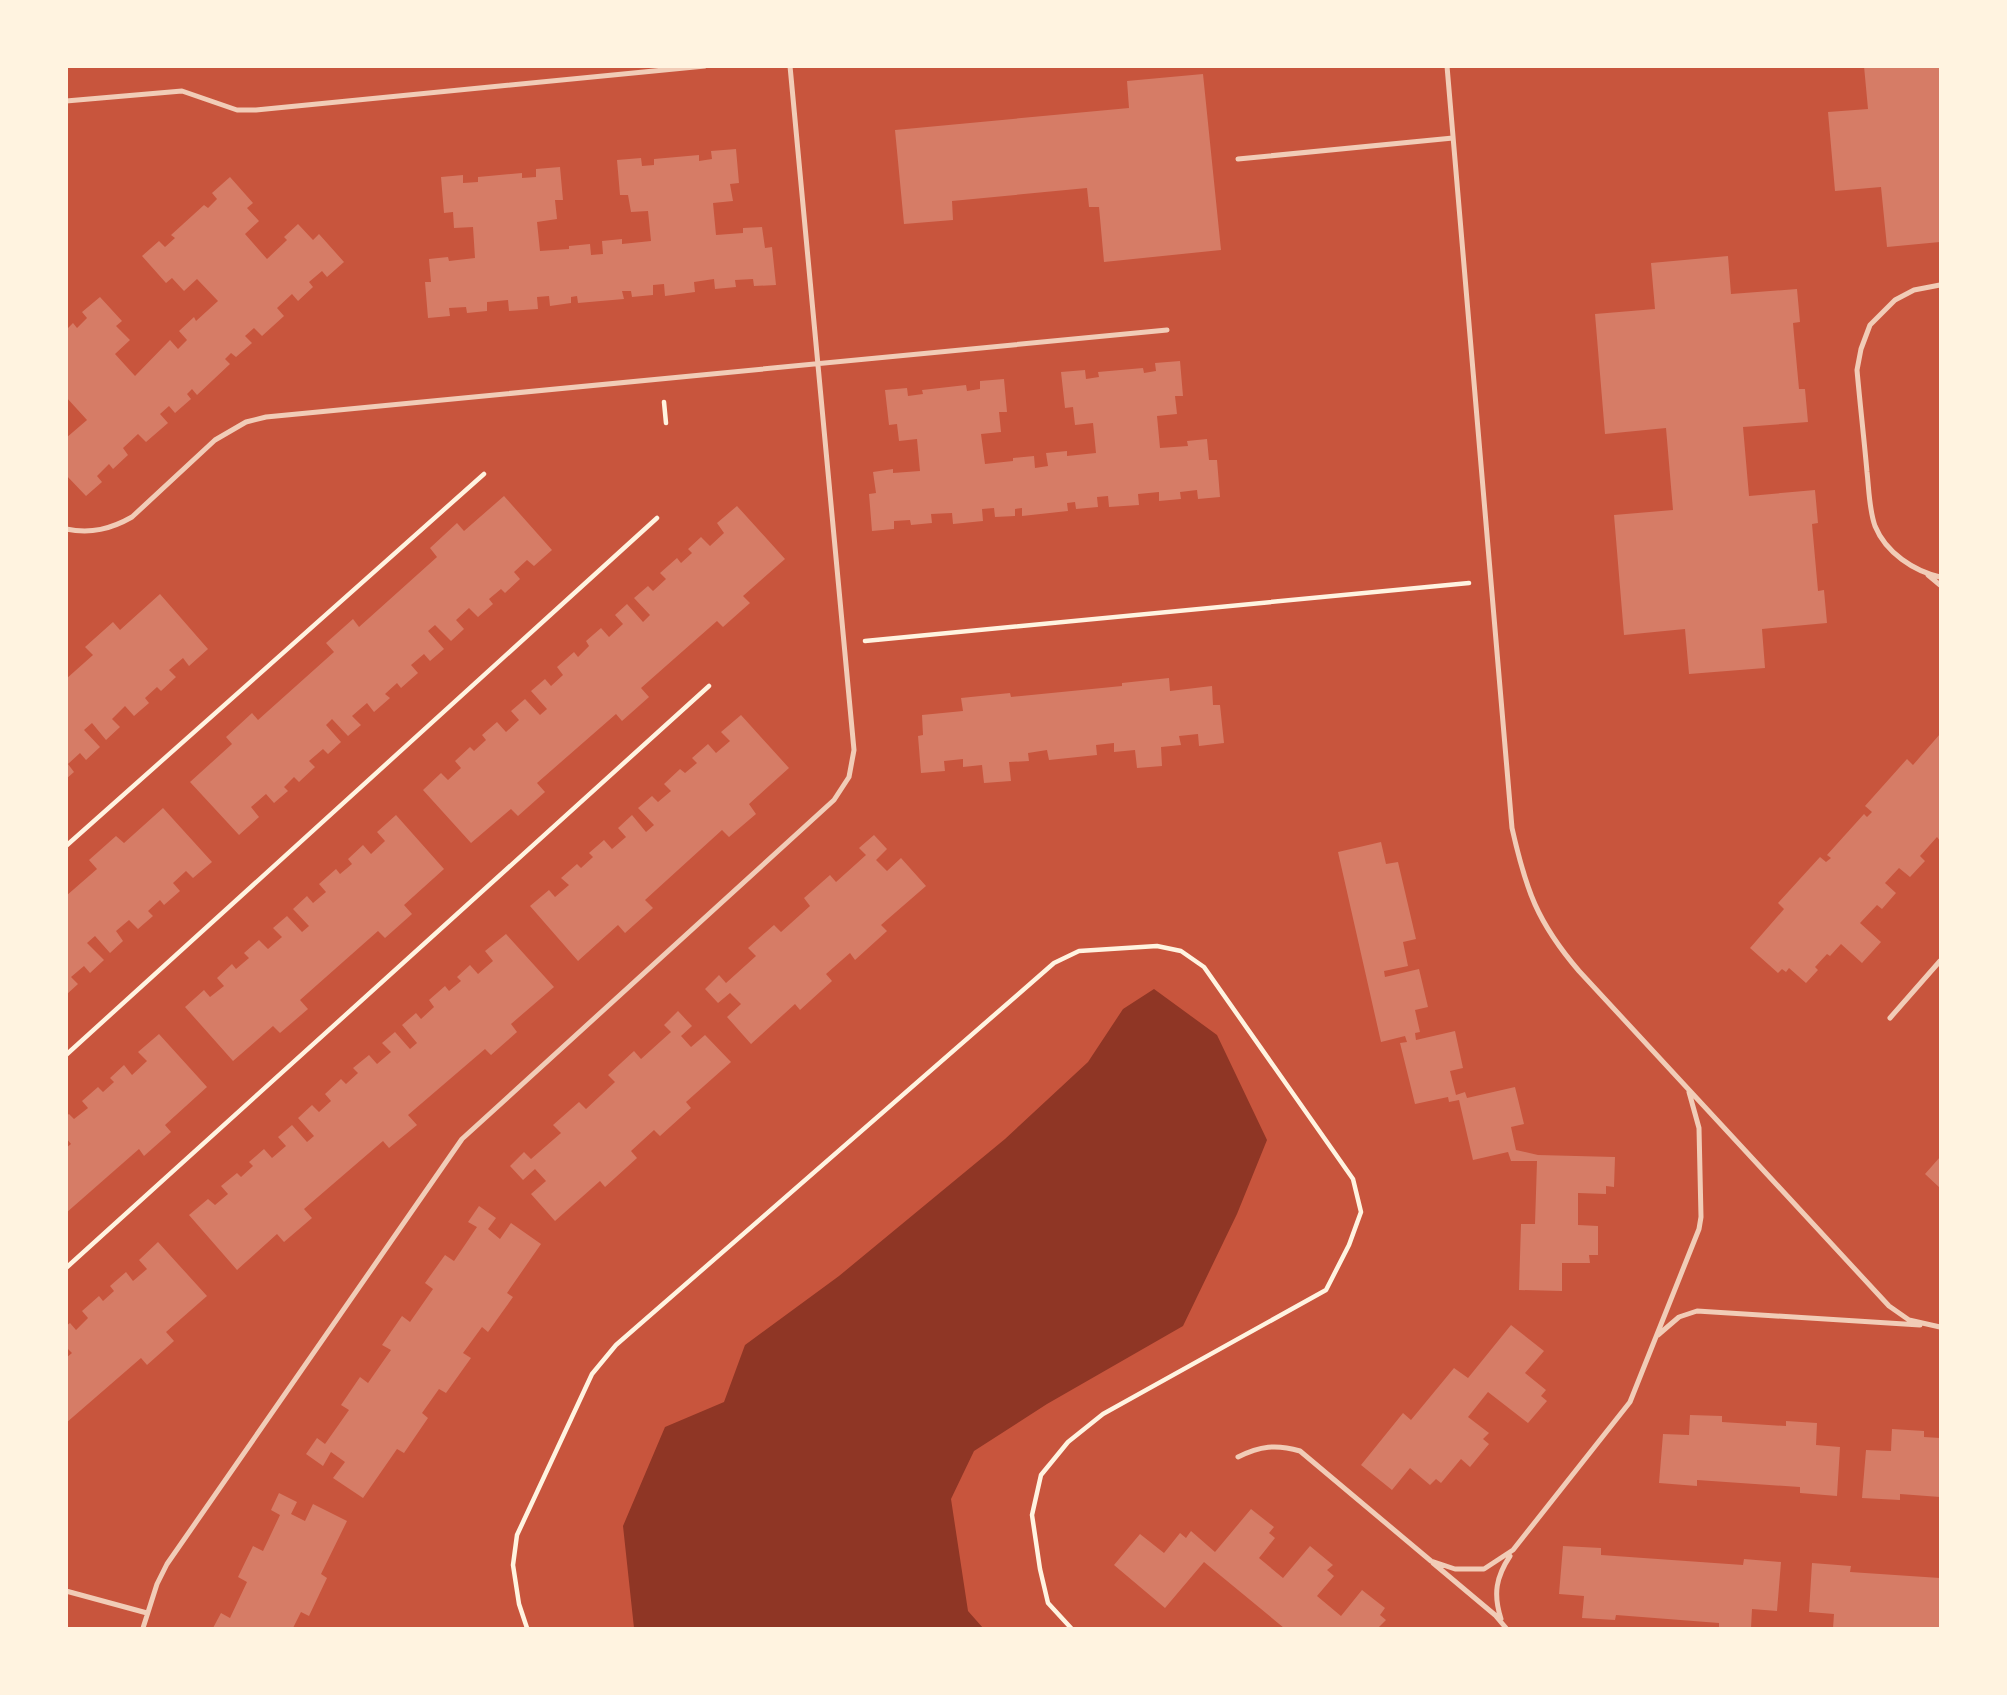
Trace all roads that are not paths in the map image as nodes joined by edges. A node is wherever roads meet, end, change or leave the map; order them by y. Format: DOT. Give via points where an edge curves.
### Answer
graph roads {
  1 [pos="705,66"];
  2 [pos="790,66"];
  3 [pos="1447,66"];
  4 [pos="66,101"];
  5 [pos="1453,138"];
  6 [pos="1238,159"];
  7 [pos="1941,285"];
  8 [pos="1167,330"];
  9 [pos="818,365"];
  10 [pos="66,529"];
  11 [pos="1926,573"];
  12 [pos="1941,577"];
  13 [pos="1941,585"];
  14 [pos="1941,961"];
  15 [pos="1890,1018"];
  16 [pos="1688,1089"];
  17 [pos="1939,1327"];
  18 [pos="1655,1338"];
  19 [pos="1238,1457"];
  20 [pos="1513,1550"];
  21 [pos="1431,1561"];
  22 [pos="66,1591"];
  23 [pos="147,1612"];
  24 [pos="1505,1627"];
  25 [pos="142,1629"];
  1 -- 4 [label="lane" via="256,110 237,110 182,91"];
  2 -- 9 [label="lane"];
  3 -- 5 [label="lane"];
  5 -- 6 [label="lane"];
  5 -- 16 [label="lane" via="1512,828 1521,871 1537,912 1558,946"];
  7 -- 11 [label="lane" via="1914,290 1895,300 1870,325 1857,370 1876,527 1907,564"];
  8 -- 9 [label="lane"];
  9 -- 10 [label="lane" via="266,417 246,422 215,440 132,517 89,531"];
  9 -- 23 [label="lane" via="854,750 849,777 839,793 462,1139 167,1564"];
  11 -- 12 [label="lane"];
  11 -- 13 [label="lane"];
  14 -- 15 [label="lane"];
  16 -- 17 [label="lane" via="1889,1306 1909,1320"];
  16 -- 18 [label="lane" via="1699,1128 1701,1217"];
  17 -- 18 [label="lane" via="1697,1311 1679,1317"];
  18 -- 20 [label="lane" via="1622,1414"];
  19 -- 21 [label="lane" via="1267,1446 1300,1451"];
  20 -- 21 [label="lane" via="1484,1569 1455,1569"];
  20 -- 24 [label="lane" via="1497,1579 1497,1605"];
  21 -- 24 [label="lane"];
  22 -- 23 [label="lane"];
  23 -- 25 [label="lane"];
}
